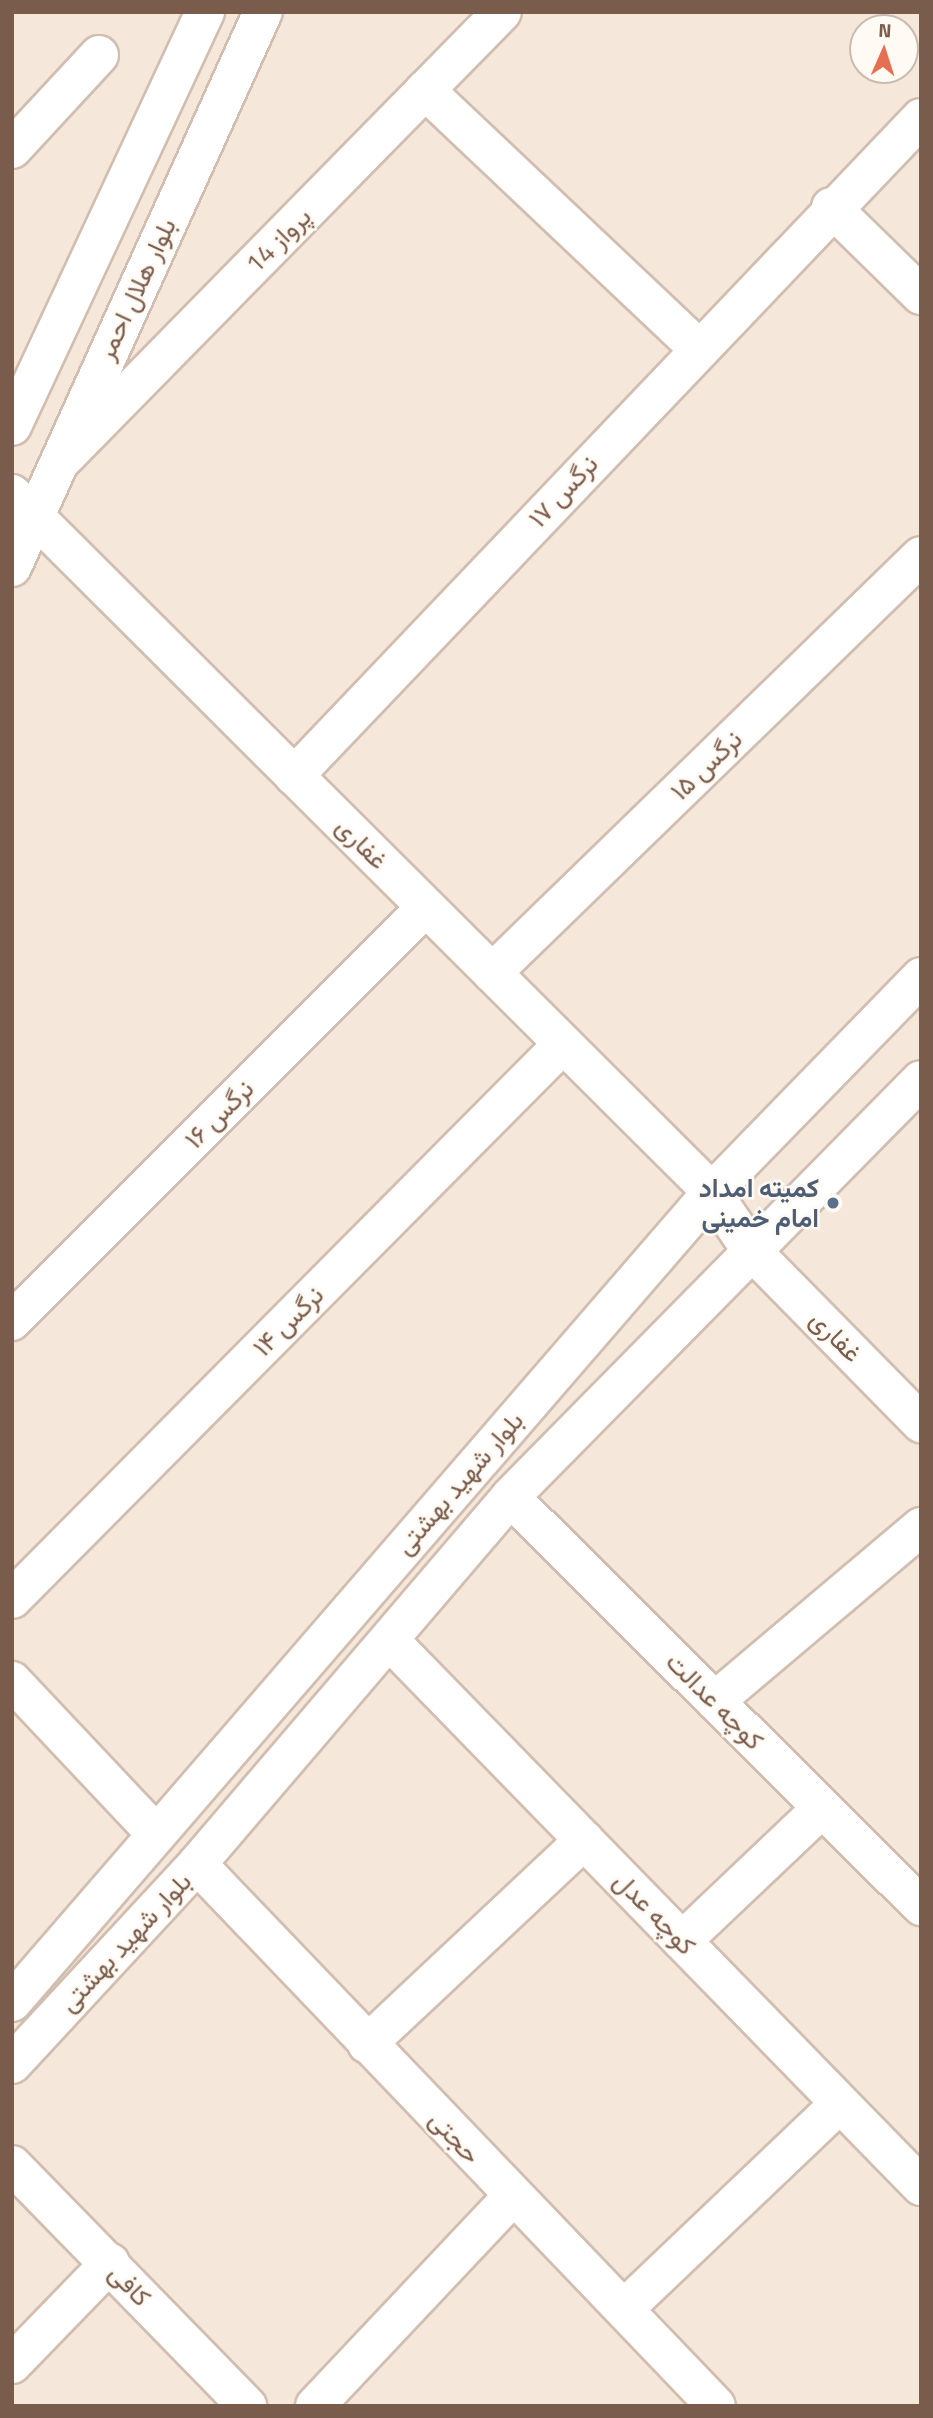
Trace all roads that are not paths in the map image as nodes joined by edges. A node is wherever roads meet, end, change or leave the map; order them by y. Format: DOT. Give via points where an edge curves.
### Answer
graph roads {
  1 [pos="205,12"];
  2 [pos="263,12"];
  3 [pos="502,12"];
  4 [pos="99,55"];
  5 [pos="425,90"];
  6 [pos="921,118"];
  7 [pos="12,149"];
  8 [pos="831,207"];
  9 [pos="921,295"];
  10 [pos="698,348"];
  11 [pos="12,426"];
  12 [pos="54,467"];
  13 [pos="24,506"];
  14 [pos="921,556"];
  15 [pos="12,568"];
  16 [pos="294,776"];
  17 [pos="426,907"];
  18 [pos="492,973"];
  19 [pos="921,977"];
  20 [pos="563,1044"];
  21 [pos="921,1080"];
  22 [pos="712,1192"];
  23 [pos="751,1250"];
  24 [pos="12,1321"];
  25 [pos="921,1423"];
  26 [pos="510,1497"];
  27 [pos="921,1527"];
  28 [pos="12,1599"];
  29 [pos="390,1641"];
  30 [pos="12,1681"];
  31 [pos="715,1701"];
  32 [pos="822,1808"];
  33 [pos="155,1833"];
  34 [pos="584,1840"];
  35 [pos="197,1864"];
  36 [pos="921,1906"];
  37 [pos="682,1941"];
  38 [pos="12,2002"];
  39 [pos="367,2044"];
  40 [pos="12,2064"];
  41 [pos="840,2103"];
  42 [pos="12,2165"];
  43 [pos="921,2186"];
  44 [pos="512,2197"];
  45 [pos="110,2263"];
  46 [pos="624,2309"];
  47 [pos="12,2364"];
  48 [pos="247,2406"];
  49 [pos="314,2406"];
  50 [pos="716,2406"];
  1 -- 11 [label="street, بلوار هلال احمر"];
  2 -- 12 [label="street, بلوار هلال احمر"];
  3 -- 5 [label="street, پرواز 14"];
  4 -- 7 [label="street"];
  5 -- 10 [label="street"];
  5 -- 12 [label="street, پرواز 14"];
  6 -- 8 [label="street, نرگس ۱۷"];
  8 -- 9 [label="street"];
  8 -- 10 [label="street, نرگس ۱۷"];
  10 -- 16 [label="street, نرگس ۱۷"];
  12 -- 13 [label="street, بلوار هلال احمر"];
  13 -- 15 [label="street, بلوار هلال احمر"];
  13 -- 16 [label="street, غفاری"];
  14 -- 18 [label="street, نرگس ۱۵"];
  16 -- 17 [label="street, غفاری"];
  17 -- 18 [label="street, غفاری"];
  17 -- 24 [label="street, نرگس ۱۶"];
  18 -- 20 [label="street, غفاری"];
  19 -- 22 [label="street, بلوار شهید بهشتی"];
  20 -- 22 [label="street, غفاری"];
  20 -- 28 [label="street, نرگس ۱۴"];
  21 -- 23 [label="street, بلوار شهید بهشتی"];
  22 -- 23 [label="street, غفاری"];
  22 -- 33 [label="street, بلوار شهید بهشتی"];
  23 -- 25 [label="street, غفاری"];
  23 -- 26 [label="street, بلوار شهید بهشتی"];
  26 -- 29 [label="street, بلوار شهید بهشتی"];
  26 -- 31 [label="street, کوچه عدالت"];
  27 -- 31 [label="street"];
  29 -- 34 [label="street, کوچه عدل"];
  29 -- 35 [label="street, بلوار شهید بهشتی"];
  30 -- 33 [label="street"];
  31 -- 32 [label="street, کوچه عدالت"];
  32 -- 36 [label="street, کوچه عدالت"];
  32 -- 37 [label="street"];
  33 -- 38 [label="street, بلوار شهید بهشتی"];
  34 -- 37 [label="street, کوچه عدل"];
  34 -- 39 [label="street"];
  35 -- 39 [label="street, حجتی"];
  35 -- 40 [label="street, بلوار شهید بهشتی"];
  37 -- 41 [label="street, کوچه عدل"];
  39 -- 44 [label="street, حجتی"];
  41 -- 43 [label="street, کوچه عدل"];
  41 -- 46 [label="street"];
  42 -- 45 [label="street, کافی"];
  44 -- 46 [label="street, حجتی"];
  44 -- 49 [label="street"];
  45 -- 47 [label="street"];
  45 -- 48 [label="street, کافی"];
  46 -- 50 [label="street, حجتی"];
}
